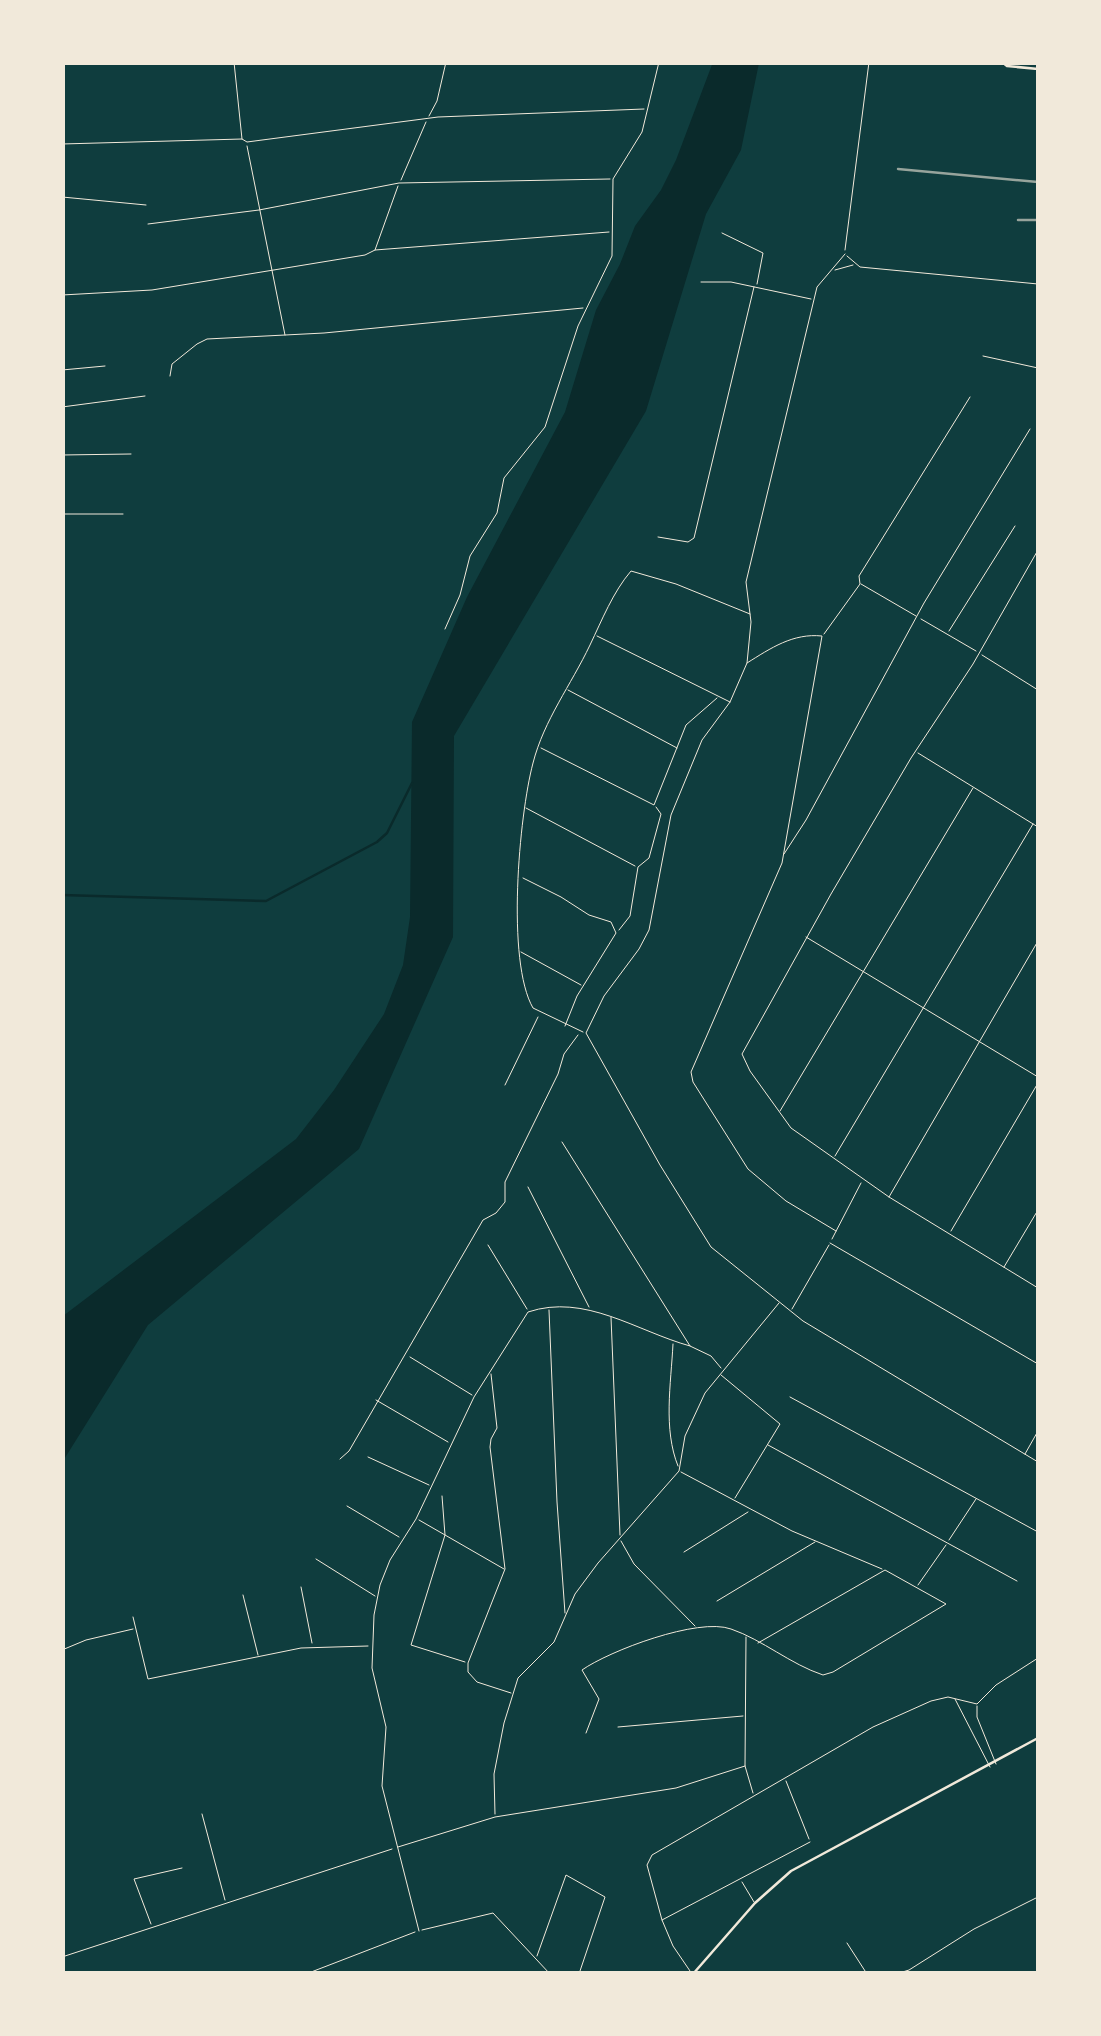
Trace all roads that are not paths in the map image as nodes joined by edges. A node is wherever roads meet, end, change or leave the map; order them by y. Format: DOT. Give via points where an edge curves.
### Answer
graph roads {
  1 [pos="234,62"];
  2 [pos="446,62"];
  3 [pos="659,62"];
  4 [pos="869,62"];
  5 [pos="1002,62"];
  6 [pos="1038,70"];
  7 [pos="647,109"];
  8 [pos="428,119"];
  9 [pos="242,138"];
  10 [pos="246,142"];
  11 [pos="62,144"];
  12 [pos="614,179"];
  13 [pos="399,183"];
  14 [pos="62,197"];
  15 [pos="146,205"];
  16 [pos="259,210"];
  17 [pos="148,224"];
  18 [pos="611,232"];
  19 [pos="722,233"];
  20 [pos="375,250"];
  21 [pos="845,254"];
  22 [pos="854,264"];
  23 [pos="832,271"];
  24 [pos="271,272"];
  25 [pos="701,282"];
  26 [pos="1038,284"];
  27 [pos="755,287"];
  28 [pos="62,295"];
  29 [pos="814,300"];
  30 [pos="586,308"];
  31 [pos="285,335"];
  32 [pos="983,356"];
  33 [pos="105,366"];
  34 [pos="1038,368"];
  35 [pos="62,370"];
  36 [pos="170,376"];
  37 [pos="145,396"];
  38 [pos="970,397"];
  39 [pos="62,407"];
  40 [pos="1030,429"];
  41 [pos="131,454"];
  42 [pos="62,455"];
  43 [pos="62,514"];
  44 [pos="124,514"];
  45 [pos="1016,526"];
  46 [pos="658,537"];
  47 [pos="1038,550"];
  48 [pos="860,584"];
  49 [pos="750,614"];
  50 [pos="918,618"];
  51 [pos="445,630"];
  52 [pos="594,634"];
  53 [pos="947,634"];
  54 [pos="822,636"];
  55 [pos="978,653"];
  56 [pos="747,663"];
  57 [pos="565,689"];
  58 [pos="1038,690"];
  59 [pos="717,698"];
  60 [pos="730,702"];
  61 [pos="538,746"];
  62 [pos="678,748"];
  63 [pos="918,752"];
  64 [pos="973,788"];
  65 [pos="652,804"];
  66 [pos="526,808"];
  67 [pos="1033,824"];
  68 [pos="1038,827"];
  69 [pos="783,855"];
  70 [pos="638,867"];
  71 [pos="520,876"];
  72 [pos="616,932"];
  73 [pos="806,937"];
  74 [pos="1038,941"];
  75 [pos="519,951"];
  76 [pos="865,972"];
  77 [pos="584,986"];
  78 [pos="922,1006"];
  79 [pos="540,1014"];
  80 [pos="565,1026"];
  81 [pos="580,1032"];
  82 [pos="586,1032"];
  83 [pos="980,1042"];
  84 [pos="1038,1077"];
  85 [pos="1038,1083"];
  86 [pos="504,1084"];
  87 [pos="778,1114"];
  88 [pos="562,1142"];
  89 [pos="834,1158"];
  90 [pos="863,1180"];
  91 [pos="528,1186"];
  92 [pos="888,1197"];
  93 [pos="1038,1210"];
  94 [pos="836,1231"];
  95 [pos="949,1234"];
  96 [pos="830,1243"];
  97 [pos="488,1244"];
  98 [pos="1004,1267"];
  99 [pos="1038,1288"];
  100 [pos="780,1302"];
  101 [pos="549,1307"];
  102 [pos="590,1310"];
  103 [pos="528,1312"];
  104 [pos="790,1312"];
  105 [pos="610,1317"];
  106 [pos="673,1342"];
  107 [pos="690,1346"];
  108 [pos="410,1356"];
  109 [pos="1038,1364"];
  110 [pos="723,1370"];
  111 [pos="491,1371"];
  112 [pos="719,1373"];
  113 [pos="790,1396"];
  114 [pos="474,1397"];
  115 [pos="376,1400"];
  116 [pos="1038,1431"];
  117 [pos="451,1444"];
  118 [pos="768,1444"];
  119 [pos="1025,1454"];
  120 [pos="368,1457"];
  121 [pos="340,1459"];
  122 [pos="1038,1462"];
  123 [pos="679,1470"];
  124 [pos="432,1486"];
  125 [pos="442,1496"];
  126 [pos="977,1498"];
  127 [pos="734,1501"];
  128 [pos="346,1506"];
  129 [pos="751,1510"];
  130 [pos="416,1519"];
  131 [pos="1038,1532"];
  132 [pos="445,1535"];
  133 [pos="402,1538"];
  134 [pos="620,1540"];
  135 [pos="818,1540"];
  136 [pos="948,1542"];
  137 [pos="684,1552"];
  138 [pos="316,1559"];
  139 [pos="505,1569"];
  140 [pos="885,1570"];
  141 [pos="1016,1581"];
  142 [pos="301,1587"];
  143 [pos="916,1588"];
  144 [pos="244,1595"];
  145 [pos="378,1598"];
  146 [pos="716,1601"];
  147 [pos="566,1616"];
  148 [pos="133,1617"];
  149 [pos="136,1628"];
  150 [pos="698,1628"];
  151 [pos="746,1637"];
  152 [pos="758,1643"];
  153 [pos="313,1646"];
  154 [pos="372,1646"];
  155 [pos="62,1650"];
  156 [pos="259,1656"];
  157 [pos="1038,1658"];
  158 [pos="468,1663"];
  159 [pos="512,1694"];
  160 [pos="954,1696"];
  161 [pos="977,1704"];
  162 [pos="746,1716"];
  163 [pos="618,1728"];
  164 [pos="586,1733"];
  165 [pos="1038,1738"];
  166 [pos="996,1764"];
  167 [pos="745,1766"];
  168 [pos="990,1767"];
  169 [pos="784,1778"];
  170 [pos="754,1796"];
  171 [pos="202,1814"];
  172 [pos="495,1817"];
  173 [pos="396,1848"];
  174 [pos="182,1868"];
  175 [pos="740,1879"];
  176 [pos="1038,1896"];
  177 [pos="755,1903"];
  178 [pos="226,1904"];
  179 [pos="662,1920"];
  180 [pos="152,1928"];
  181 [pos="419,1931"];
  182 [pos="846,1943"];
  183 [pos="62,1957"];
  184 [pos="536,1959"];
  185 [pos="330,1964"];
  186 [pos="306,1974"];
  187 [pos="332,1974"];
  188 [pos="550,1974"];
  189 [pos="579,1974"];
  190 [pos="692,1974"];
  191 [pos="867,1974"];
  192 [pos="896,1974"];
  1 -- 9 [label="street"];
  2 -- 8 [label="street"];
  3 -- 7 [label="street"];
  4 -- 21 [label="street"];
  5 -- 6 [label="main road"];
  7 -- 8 [label="street"];
  7 -- 12 [label="street" via="639,140"];
  8 -- 10 [label="street"];
  8 -- 13 [label="street"];
  9 -- 10 [label="street"];
  9 -- 11 [label="street"];
  10 -- 16 [label="street"];
  12 -- 13 [label="street"];
  12 -- 18 [label="street"];
  13 -- 16 [label="street"];
  13 -- 20 [label="street"];
  14 -- 15 [label="street"];
  16 -- 17 [label="street"];
  16 -- 24 [label="street"];
  18 -- 20 [label="street"];
  18 -- 30 [label="street" via="612,256"];
  19 -- 27 [label="street" via="763,253"];
  20 -- 24 [label="street"];
  21 -- 22 [label="street"];
  21 -- 23 [label="street"];
  22 -- 23 [label="street"];
  22 -- 26 [label="street"];
  23 -- 29 [label="street"];
  24 -- 28 [label="street"];
  24 -- 31 [label="street"];
  25 -- 27 [label="street"];
  27 -- 29 [label="street"];
  27 -- 46 [label="street" via="692,541"];
  29 -- 49 [label="street" via="746,582"];
  30 -- 31 [label="street"];
  30 -- 51 [label="street" via="545,427 504,478 497,513 470,556"];
  31 -- 36 [label="street" via="207,340 172,364"];
  32 -- 34 [label="street"];
  33 -- 35 [label="street"];
  37 -- 39 [label="street"];
  38 -- 48 [label="street" via="858,576"];
  40 -- 50 [label="street"];
  41 -- 42 [label="street"];
  43 -- 44 [label="street"];
  45 -- 53 [label="street"];
  47 -- 55 [label="street"];
  48 -- 50 [label="street"];
  48 -- 54 [label="street"];
  49 -- 52 [label="street" via="631,571"];
  49 -- 56 [label="street"];
  50 -- 53 [label="street"];
  50 -- 69 [label="street"];
  52 -- 57 [label="street"];
  52 -- 59 [label="street"];
  53 -- 55 [label="street"];
  54 -- 56 [label="street" via="781,642"];
  54 -- 69 [label="street"];
  55 -- 58 [label="street"];
  55 -- 63 [label="street"];
  56 -- 60 [label="street"];
  57 -- 61 [label="street"];
  57 -- 62 [label="street"];
  59 -- 60 [label="street"];
  59 -- 62 [label="street" via="688,721"];
  60 -- 82 [label="street" via="702,740 671,815 649,930"];
  61 -- 65 [label="street"];
  61 -- 66 [label="street"];
  62 -- 65 [label="street"];
  63 -- 64 [label="street"];
  63 -- 73 [label="street"];
  64 -- 67 [label="street"];
  64 -- 76 [label="street"];
  65 -- 70 [label="street" via="661,818 649,858"];
  66 -- 70 [label="street"];
  66 -- 71 [label="street"];
  67 -- 68 [label="street"];
  67 -- 78 [label="street"];
  69 -- 94 [label="street" via="690,1072 748,1169"];
  70 -- 72 [label="street" via="630,916"];
  71 -- 72 [label="street" via="611,922"];
  71 -- 75 [label="street"];
  72 -- 77 [label="street"];
  73 -- 76 [label="street"];
  73 -- 87 [label="street" via="742,1054"];
  74 -- 83 [label="street"];
  75 -- 77 [label="street"];
  75 -- 79 [label="street" via="527,998"];
  76 -- 78 [label="street"];
  76 -- 87 [label="street"];
  77 -- 80 [label="street"];
  78 -- 83 [label="street"];
  78 -- 89 [label="street"];
  79 -- 80 [label="street"];
  79 -- 86 [label="street"];
  80 -- 81 [label="street"];
  81 -- 82 [label="street"];
  81 -- 115 [label="street" via="505,1182 505,1202 483,1220"];
  82 -- 100 [label="street" via="711,1246"];
  83 -- 84 [label="street"];
  83 -- 92 [label="street"];
  85 -- 95 [label="street"];
  87 -- 89 [label="street"];
  88 -- 107 [label="street"];
  89 -- 90 [label="street"];
  90 -- 92 [label="street"];
  90 -- 94 [label="street"];
  91 -- 102 [label="street"];
  92 -- 95 [label="street"];
  93 -- 98 [label="street"];
  94 -- 96 [label="street"];
  95 -- 98 [label="street"];
  96 -- 104 [label="street"];
  96 -- 109 [label="street"];
  97 -- 103 [label="street"];
  98 -- 99 [label="street"];
  100 -- 104 [label="street"];
  100 -- 110 [label="street"];
  101 -- 102 [label="street"];
  101 -- 103 [label="street"];
  101 -- 147 [label="street"];
  102 -- 105 [label="street"];
  103 -- 111 [label="street"];
  104 -- 119 [label="street"];
  105 -- 106 [label="street"];
  105 -- 134 [label="street"];
  106 -- 107 [label="street"];
  106 -- 123 [label="street" via="670,1417"];
  107 -- 110 [label="street"];
  108 -- 114 [label="street"];
  110 -- 112 [label="street"];
  111 -- 114 [label="street"];
  111 -- 139 [label="street" via="497,1428 490,1447"];
  112 -- 118 [label="street" via="779,1422"];
  112 -- 123 [label="street" via="684,1436"];
  113 -- 126 [label="street"];
  114 -- 117 [label="street"];
  115 -- 117 [label="street"];
  115 -- 121 [label="street"];
  116 -- 119 [label="street"];
  117 -- 124 [label="street"];
  118 -- 127 [label="street"];
  118 -- 136 [label="street"];
  119 -- 122 [label="street"];
  120 -- 124 [label="street"];
  123 -- 127 [label="street"];
  123 -- 134 [label="street"];
  124 -- 130 [label="street"];
  125 -- 132 [label="street"];
  126 -- 131 [label="street"];
  126 -- 136 [label="street"];
  127 -- 129 [label="street"];
  128 -- 133 [label="street"];
  129 -- 135 [label="street"];
  129 -- 137 [label="street"];
  130 -- 132 [label="street"];
  130 -- 133 [label="street"];
  132 -- 139 [label="street"];
  132 -- 158 [label="street" via="410,1645"];
  133 -- 145 [label="street"];
  134 -- 147 [label="street" via="575,1594"];
  134 -- 150 [label="street" via="634,1564"];
  135 -- 140 [label="street"];
  135 -- 146 [label="street"];
  136 -- 141 [label="street"];
  136 -- 143 [label="street"];
  138 -- 145 [label="street"];
  139 -- 158 [label="street"];
  140 -- 143 [label="street"];
  140 -- 152 [label="street"];
  142 -- 153 [label="street"];
  143 -- 152 [label="street" via="946,1605 833,1672 823,1675"];
  144 -- 156 [label="street"];
  145 -- 154 [label="street"];
  147 -- 159 [label="street"];
  148 -- 149 [label="street"];
  149 -- 155 [label="street"];
  149 -- 156 [label="street" via="148,1679"];
  150 -- 151 [label="street" via="721,1627"];
  150 -- 164 [label="street" via="622,1647 583,1668 599,1699"];
  151 -- 152 [label="street"];
  151 -- 162 [label="street"];
  153 -- 154 [label="street"];
  153 -- 156 [label="street"];
  154 -- 173 [label="street" via="386,1727 382,1786"];
  157 -- 161 [label="street"];
  158 -- 159 [label="street" via="471,1678"];
  159 -- 172 [label="street" via="494,1774"];
  160 -- 161 [label="street"];
  160 -- 168 [label="street"];
  160 -- 169 [label="street" via="873,1727"];
  161 -- 166 [label="street"];
  162 -- 163 [label="street"];
  162 -- 167 [label="street"];
  165 -- 166 [label="main road"];
  166 -- 168 [label="main road"];
  167 -- 170 [label="street"];
  167 -- 172 [label="street" via="676,1788"];
  168 -- 177 [label="main road" via="818,1855"];
  169 -- 170 [label="street"];
  169 -- 175 [label="street" via="810,1842"];
  170 -- 179 [label="street" via="649,1859"];
  171 -- 178 [label="street"];
  172 -- 173 [label="street"];
  173 -- 178 [label="street"];
  173 -- 181 [label="street"];
  174 -- 180 [label="street" via="134,1879"];
  175 -- 177 [label="street"];
  175 -- 179 [label="street"];
  176 -- 192 [label="street"];
  177 -- 190 [label="main road"];
  178 -- 180 [label="street"];
  179 -- 190 [label="street"];
  180 -- 183 [label="street"];
  181 -- 184 [label="street" via="493,1913"];
  181 -- 185 [label="street"];
  182 -- 191 [label="street"];
  184 -- 188 [label="street"];
  184 -- 189 [label="street" via="566,1875 605,1897"];
  185 -- 186 [label="street"];
  185 -- 187 [label="street"];
}
